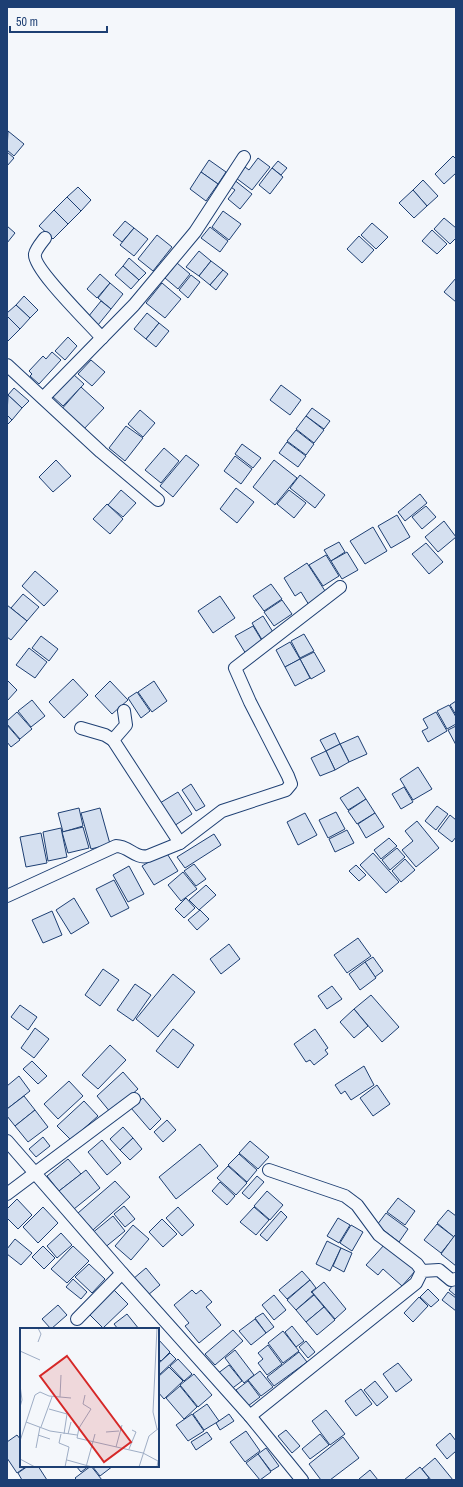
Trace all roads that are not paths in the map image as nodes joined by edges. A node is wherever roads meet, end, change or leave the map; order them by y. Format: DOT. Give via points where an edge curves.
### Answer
graph roads {
  1 [pos="244,156"];
  2 [pos="45,238"];
  3 [pos="102,338"];
  4 [pos="7,365"];
  5 [pos="43,398"];
  6 [pos="158,500"];
  7 [pos="340,588"];
  8 [pos="124,711"];
  9 [pos="81,728"];
  10 [pos="113,740"];
  11 [pos="180,843"];
  12 [pos="7,896"];
  13 [pos="134,1099"];
  14 [pos="7,1141"];
  15 [pos="269,1170"];
  16 [pos="35,1174"];
  17 [pos="7,1194"];
  18 [pos="422,1271"];
  19 [pos="122,1273"];
  20 [pos="456,1279"];
  21 [pos="77,1319"];
  22 [pos="250,1416"];
  23 [pos="302,1480"];
  1 -- 3 [label="street" via="195,232 134,305"];
  2 -- 3 [label="street" via="35,253 36,262 45,276"];
  3 -- 5 [label="street"];
  4 -- 5 [label="street"];
  5 -- 6 [label="street"];
  7 -- 11 [label="street" via="235,668 291,784 286,790 222,811"];
  8 -- 10 [label="street" via="126,725"];
  9 -- 10 [label="street"];
  10 -- 11 [label="street"];
  11 -- 12 [label="street" via="143,857 127,848 116,846"];
  13 -- 16 [label="street"];
  14 -- 16 [label="street"];
  15 -- 18 [label="street" via="345,1196 356,1205 379,1234 417,1264"];
  16 -- 17 [label="street"];
  16 -- 19 [label="street"];
  18 -- 20 [label="street" via="439,1270 451,1280"];
  18 -- 22 [label="street" via="416,1283"];
  19 -- 21 [label="street"];
  19 -- 22 [label="street"];
  22 -- 23 [label="street"];
}
